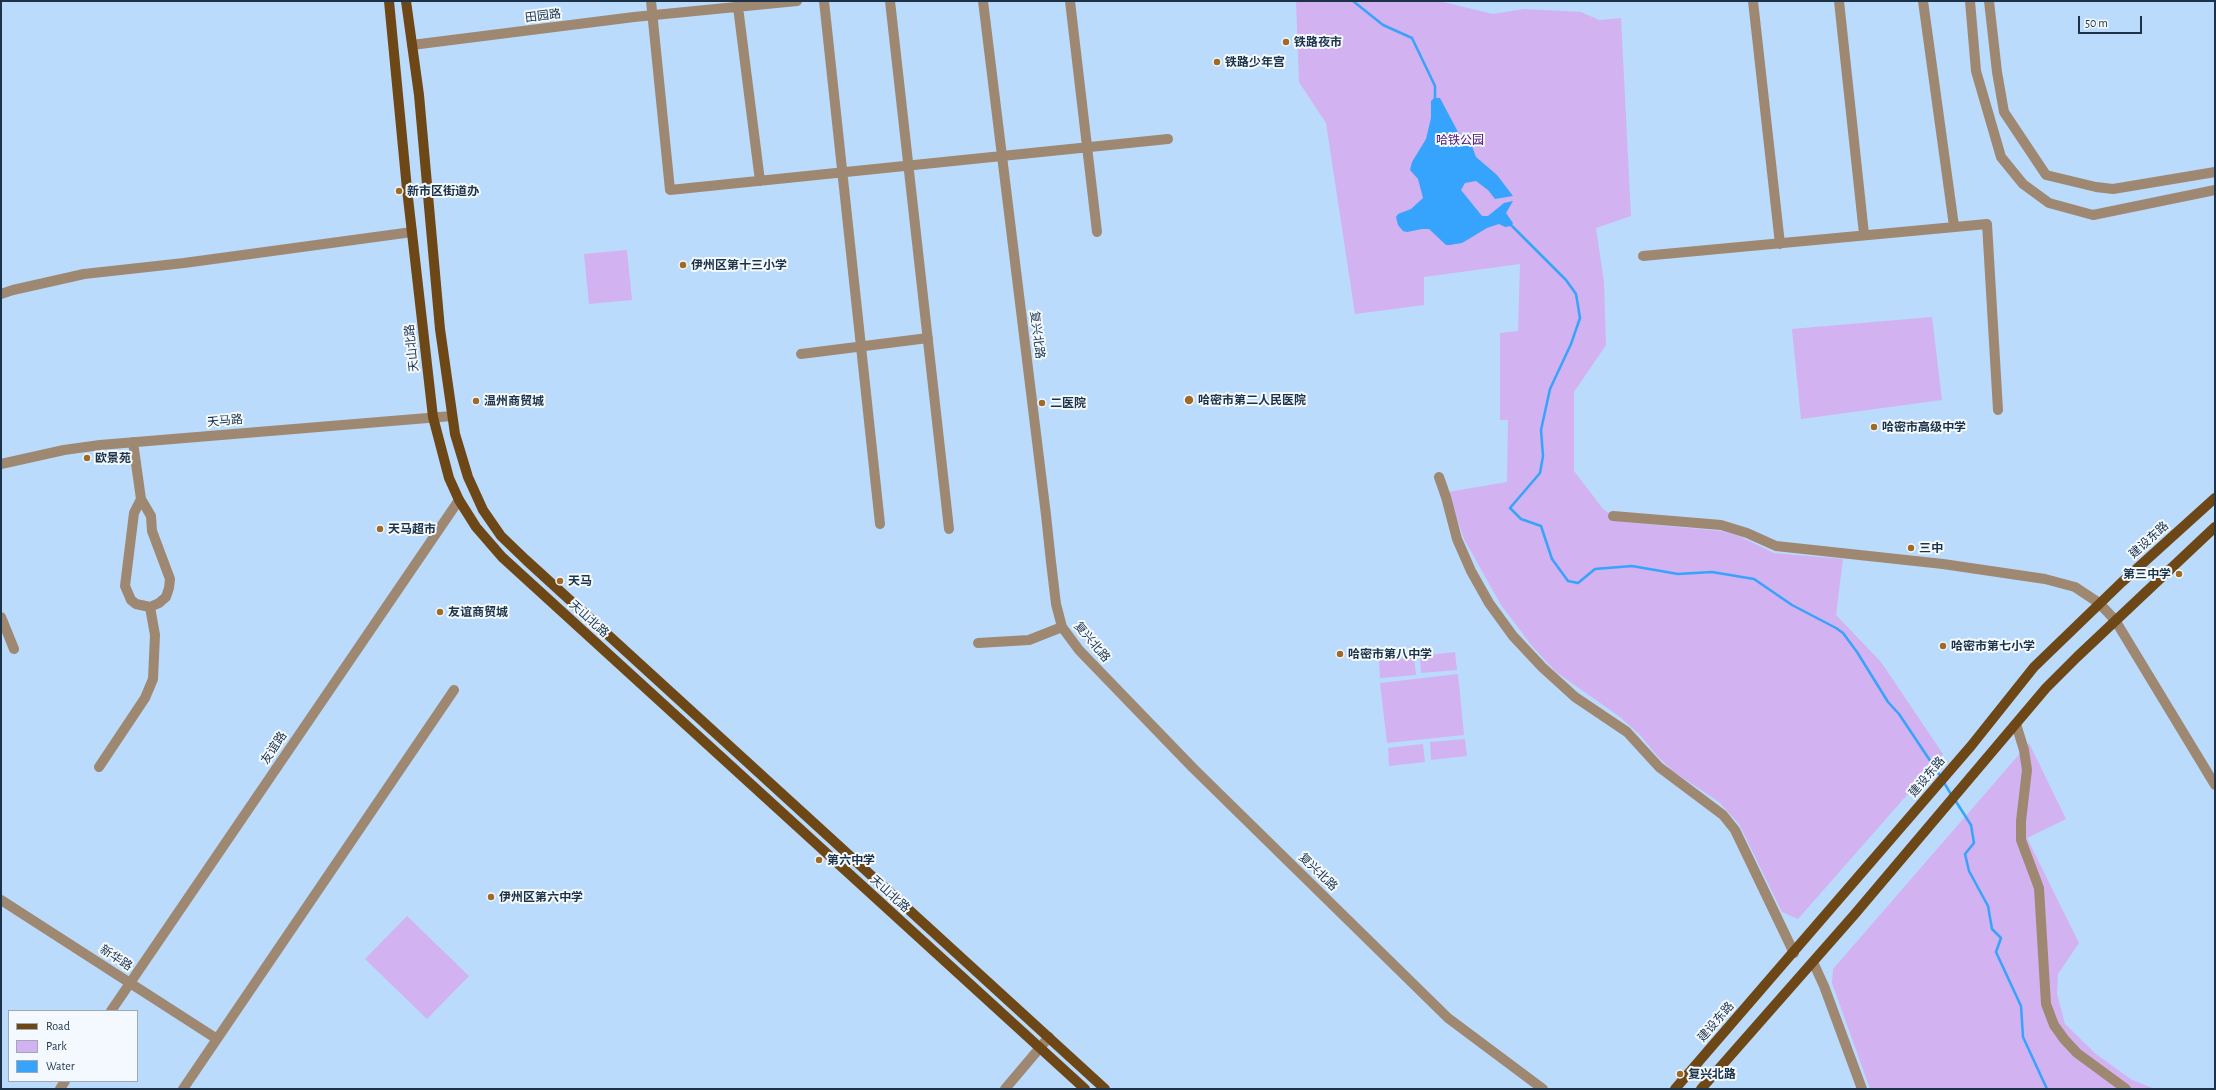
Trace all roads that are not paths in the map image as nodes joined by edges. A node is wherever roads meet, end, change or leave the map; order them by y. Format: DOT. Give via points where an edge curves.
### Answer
graph roads {
  1 [pos="389,1"];
  2 [pos="406,1"];
  3 [pos="651,1"];
  4 [pos="797,1"];
  5 [pos="824,1"];
  6 [pos="890,1"];
  7 [pos="983,1"];
  8 [pos="1070,1"];
  9 [pos="1753,1"];
  10 [pos="1840,1"];
  11 [pos="1923,1"];
  12 [pos="1970,1"];
  13 [pos="1989,1"];
  14 [pos="738,7"];
  15 [pos="652,15"];
  16 [pos="412,45"];
  17 [pos="1168,139"];
  18 [pos="1086,148"];
  19 [pos="1002,156"];
  20 [pos="908,166"];
  21 [pos="2215,172"];
  22 [pos="841,173"];
  23 [pos="760,182"];
  24 [pos="2215,190"];
  25 [pos="1954,226"];
  26 [pos="412,232"];
  27 [pos="1097,232"];
  28 [pos="1864,234"];
  29 [pos="1780,244"];
  30 [pos="1643,256"];
  31 [pos="1,294"];
  32 [pos="928,338"];
  33 [pos="860,346"];
  34 [pos="801,354"];
  35 [pos="1998,410"];
  36 [pos="452,416"];
  37 [pos="433,418"];
  38 [pos="133,442"];
  39 [pos="1,464"];
  40 [pos="1439,477"];
  41 [pos="2215,498"];
  42 [pos="141,499"];
  43 [pos="459,500"];
  44 [pos="1613,516"];
  45 [pos="880,524"];
  46 [pos="2215,527"];
  47 [pos="949,529"];
  48 [pos="2099,604"];
  49 [pos="150,607"];
  50 [pos="1,617"];
  51 [pos="2115,620"];
  52 [pos="1062,627"];
  53 [pos="978,643"];
  54 [pos="14,649"];
  55 [pos="454,690"];
  56 [pos="2016,724"];
  57 [pos="99,767"];
  58 [pos="2215,785"];
  59 [pos="1,900"];
  60 [pos="1794,953"];
  61 [pos="1813,962"];
  62 [pos="130,982"];
  63 [pos="112,1010"];
  64 [pos="1049,1037"];
  65 [pos="217,1039"];
  66 [pos="1040,1048"];
  67 [pos="183,1089"];
  68 [pos="1005,1089"];
  69 [pos="1085,1089"];
  70 [pos="1105,1089"];
  71 [pos="1544,1089"];
  72 [pos="1675,1089"];
  73 [pos="1701,1089"];
  74 [pos="1862,1089"];
  75 [pos="2126,1089"];
  1 -- 26 [label="main road, 天山北路"];
  2 -- 16 [label="main road"];
  3 -- 15 [label="street"];
  4 -- 14 [label="street, 田园路"];
  5 -- 22 [label="street"];
  6 -- 20 [label="street"];
  7 -- 19 [label="street, 复兴北路"];
  8 -- 18 [label="street"];
  9 -- 29 [label="street"];
  10 -- 28 [label="street"];
  11 -- 25 [label="street"];
  12 -- 24 [label="street" via="1976,71 2000,157 2023,184 2049,203 2093,215"];
  13 -- 21 [label="street" via="2004,112 2046,174 2113,189"];
  14 -- 15 [label="street, 田园路"];
  14 -- 23 [label="street"];
  15 -- 16 [label="street, 田园路"];
  15 -- 23 [label="street" via="670,190"];
  16 -- 36 [label="main road" via="440,329"];
  17 -- 18 [label="street"];
  18 -- 19 [label="street"];
  18 -- 27 [label="street"];
  19 -- 20 [label="street"];
  19 -- 52 [label="street, 复兴北路" via="1056,604"];
  20 -- 22 [label="street"];
  20 -- 32 [label="street"];
  22 -- 23 [label="street"];
  22 -- 33 [label="street"];
  25 -- 28 [label="street"];
  25 -- 35 [label="street" via="1986,224"];
  26 -- 31 [label="street" via="84,274"];
  26 -- 37 [label="main road, 天山北路"];
  28 -- 30 [label="street"];
  32 -- 33 [label="street"];
  32 -- 47 [label="street"];
  33 -- 34 [label="street"];
  33 -- 45 [label="street"];
  36 -- 37 [label="street, 天马路"];
  36 -- 64 [label="main road" via="468,478 483,510 501,536"];
  37 -- 38 [label="street, 天马路"];
  37 -- 43 [label="main road, 天山北路" via="447,472"];
  38 -- 39 [label="street, 天马路" via="64,450"];
  38 -- 42 [label="street"];
  40 -- 60 [label="street" via="1457,539 1471,571 1489,603 1513,636 1575,697 1627,732 1659,767 1723,815 1735,830"];
  41 -- 48 [label="main road, 建设东路"];
  42 -- 49 [label="street" via="151,516 152,531 170,579 166,597"];
  42 -- 49 [label="street" via="134,513 125,586 131,600 143,607"];
  43 -- 62 [label="street, 友谊路"];
  43 -- 66 [label="main road, 天山北路" via="476,527 502,557"];
  44 -- 48 [label="street" via="1721,525 1776,546 1943,564 2045,579 2075,587"];
  46 -- 51 [label="main road"];
  48 -- 51 [label="street"];
  48 -- 60 [label="main road, 建设东路" via="2034,667 1971,746"];
  49 -- 57 [label="street" via="155,635 153,678 145,698"];
  50 -- 54 [label="street"];
  51 -- 56 [label="main road" via="2046,688"];
  51 -- 58 [label="street"];
  52 -- 53 [label="street" via="1029,640"];
  52 -- 71 [label="street, 复兴北路" via="1079,650 1193,768 1448,1018"];
  55 -- 65 [label="street"];
  56 -- 61 [label="main road"];
  56 -- 75 [label="street" via="2027,770 2021,840 2039,888 2046,1004 2054,1025 2077,1053"];
  59 -- 62 [label="street, 新华路"];
  60 -- 72 [label="main road, 建设东路"];
  61 -- 73 [label="main road"];
  61 -- 74 [label="street"];
  62 -- 63 [label="street, 友谊路"];
  62 -- 65 [label="street, 新华路"];
  64 -- 66 [label="street"];
  64 -- 70 [label="main road"];
  65 -- 67 [label="street"];
  66 -- 68 [label="street"];
  66 -- 69 [label="main road, 天山北路"];
}
